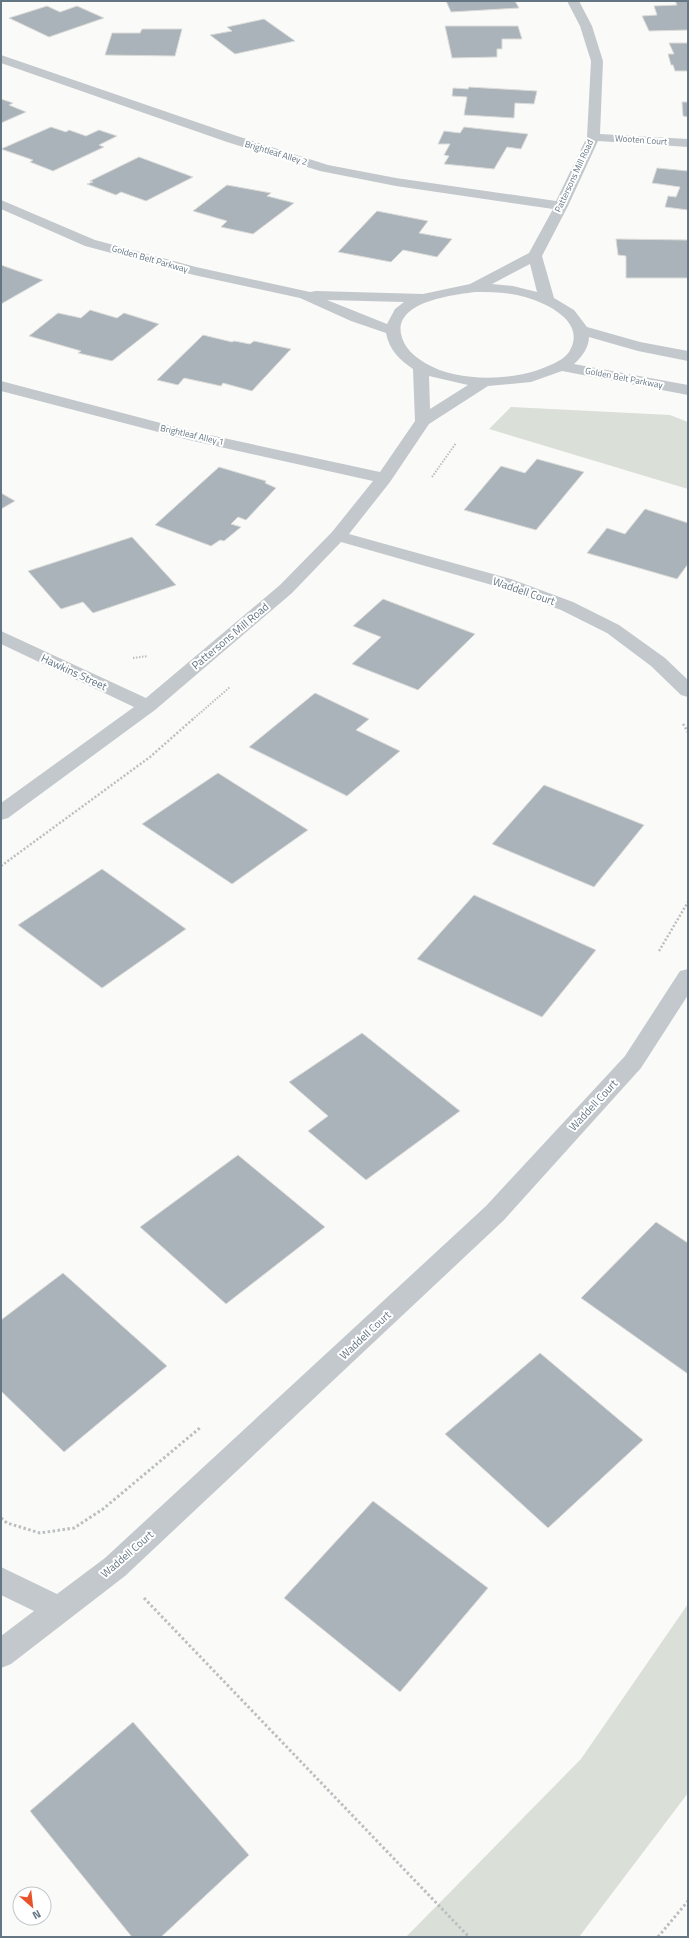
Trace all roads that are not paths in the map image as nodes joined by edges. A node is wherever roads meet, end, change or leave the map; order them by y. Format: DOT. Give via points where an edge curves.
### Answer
graph roads {
  1 [pos="573,1"];
  2 [pos="1,60"];
  3 [pos="593,137"];
  4 [pos="688,143"];
  5 [pos="1,204"];
  6 [pos="561,206"];
  7 [pos="535,256"];
  8 [pos="474,288"];
  9 [pos="304,295"];
  10 [pos="423,298"];
  11 [pos="547,300"];
  12 [pos="391,330"];
  13 [pos="581,330"];
  14 [pos="688,356"];
  15 [pos="561,366"];
  16 [pos="421,367"];
  17 [pos="485,381"];
  18 [pos="1,386"];
  19 [pos="688,390"];
  20 [pos="423,421"];
  21 [pos="384,478"];
  22 [pos="338,536"];
  23 [pos="1,637"];
  24 [pos="688,691"];
  25 [pos="148,706"];
  26 [pos="1,813"];
  27 [pos="688,977"];
  28 [pos="1,1580"];
  29 [pos="58,1610"];
  30 [pos="1,1654"];
  1 -- 3 [label="street, Pattersons Mill Road" via="586,26 597,61"];
  2 -- 6 [label="street, Brightleaf Alley 2" via="325,168 396,182"];
  3 -- 4 [label="street, Wooten Court"];
  3 -- 6 [label="street, Pattersons Mill Road"];
  5 -- 9 [label="street, Golden Belt Parkway" via="90,242 194,272"];
  6 -- 7 [label="street, Pattersons Mill Road"];
  7 -- 8 [label="street"];
  7 -- 11 [label="street"];
  8 -- 10 [label="street" via="447,291"];
  8 -- 11 [label="street" via="525,292"];
  9 -- 10 [label="street, Golden Belt Parkway"];
  9 -- 12 [label="street, Golden Belt Parkway"];
  10 -- 12 [label="street" via="407,307 396,318"];
  11 -- 13 [label="street" via="575,318"];
  12 -- 16 [label="street" via="394,344"];
  13 -- 14 [label="street" via="638,346"];
  13 -- 15 [label="street" via="582,343 575,355"];
  15 -- 17 [label="street" via="540,375 520,379"];
  15 -- 19 [label="street, Golden Belt Parkway"];
  16 -- 17 [label="street" via="440,374"];
  16 -- 20 [label="street"];
  17 -- 20 [label="street, Pattersons Mill Road"];
  18 -- 21 [label="street, Brightleaf Alley 1" via="189,435"];
  20 -- 21 [label="street, Pattersons Mill Road"];
  21 -- 22 [label="street, Pattersons Mill Road"];
  22 -- 24 [label="street, Waddell Court" via="505,583 567,606 613,629 658,662"];
  22 -- 25 [label="street, Pattersons Mill Road" via="286,589"];
  23 -- 25 [label="street, Hawkins Street"];
  25 -- 26 [label="street, Pattersons Mill Road"];
  27 -- 29 [label="street, Waddell Court" via="633,1062 495,1214 114,1567"];
  28 -- 29 [label="street"];
  29 -- 30 [label="street, Waddell Court"];
}
